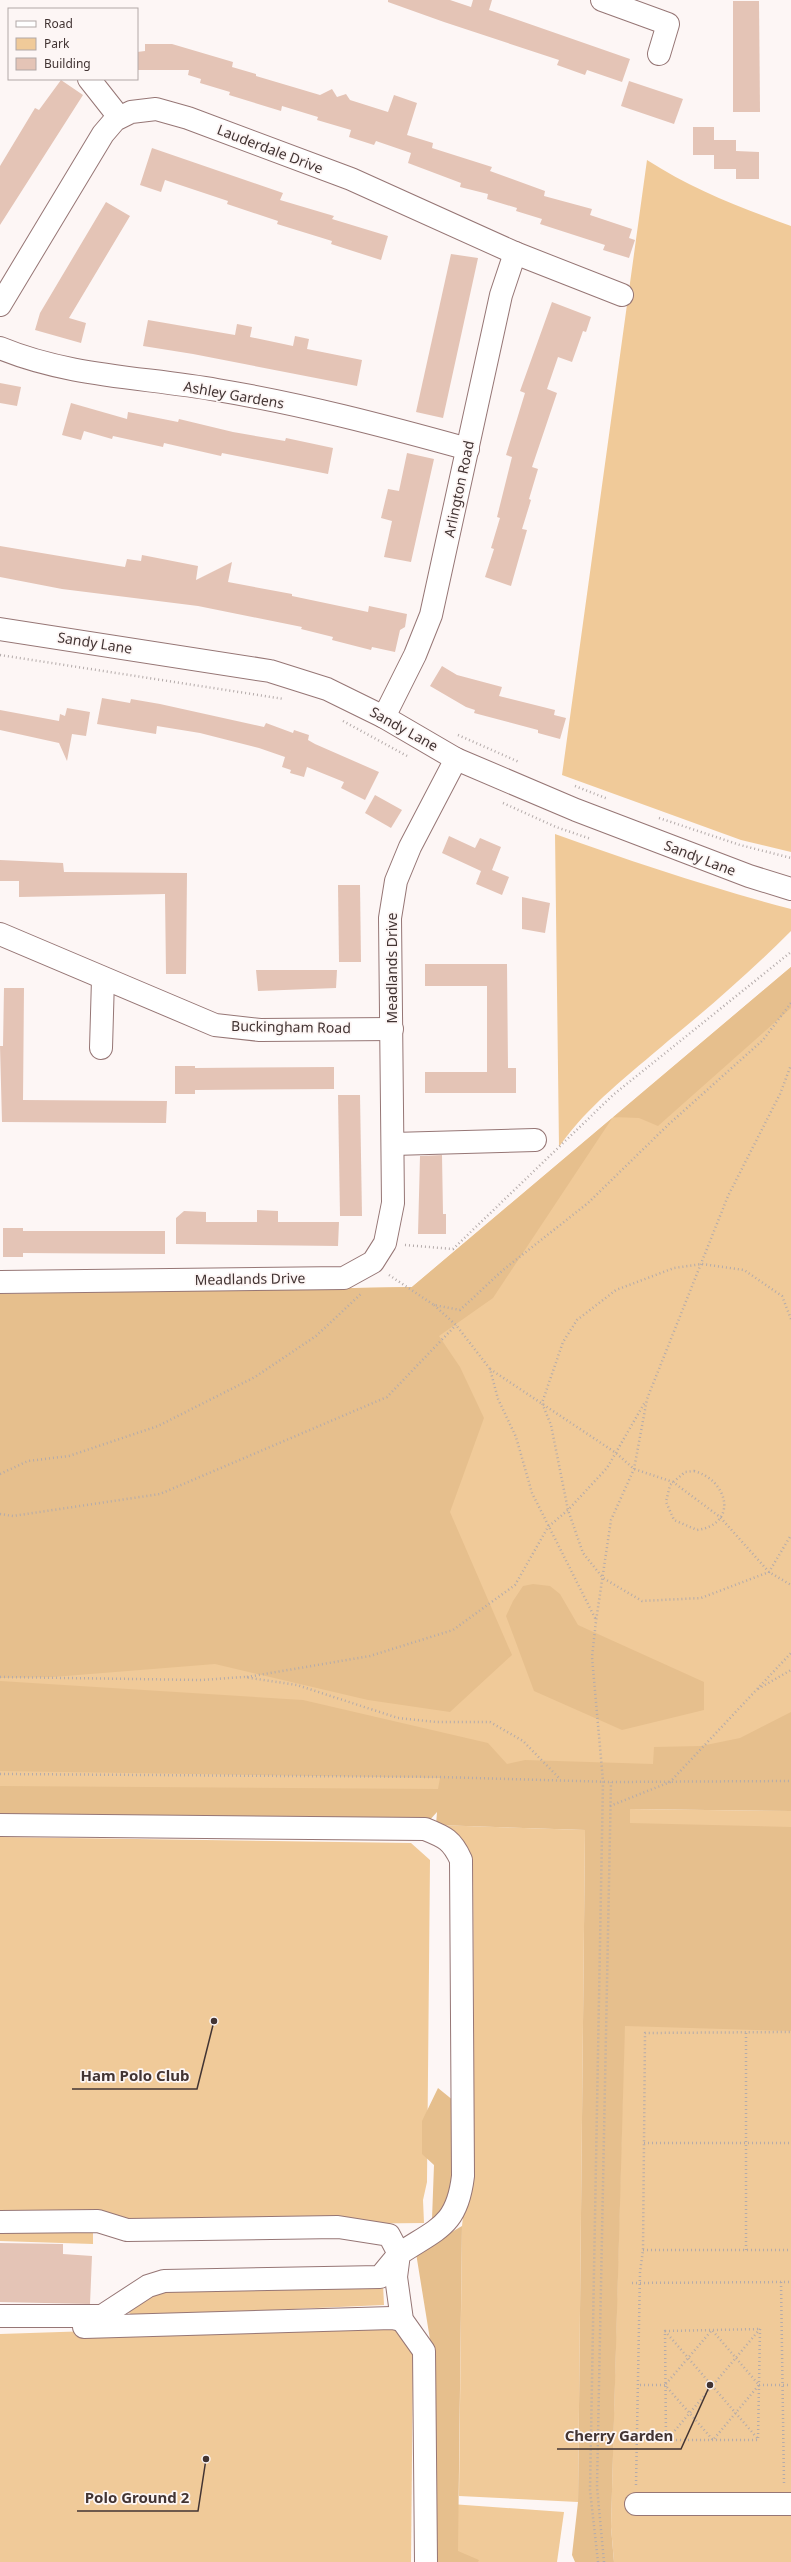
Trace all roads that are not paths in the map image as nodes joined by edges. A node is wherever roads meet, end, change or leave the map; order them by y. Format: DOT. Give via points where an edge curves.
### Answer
graph roads {
  1 [pos="602,0"];
  2 [pos="659,54"];
  3 [pos="90,80"];
  4 [pos="119,117"];
  5 [pos="515,253"];
  6 [pos="622,295"];
  7 [pos="0,305"];
  8 [pos="0,348"];
  9 [pos="468,449"];
  10 [pos="0,629"];
  11 [pos="384,717"];
  12 [pos="456,759"];
  13 [pos="791,888"];
  14 [pos="0,934"];
  15 [pos="103,979"];
  16 [pos="392,1029"];
  17 [pos="101,1048"];
  18 [pos="535,1140"];
  19 [pos="393,1144"];
  20 [pos="0,1282"];
  21 [pos="0,1825"];
  22 [pos="0,2222"];
  23 [pos="399,2254"];
  24 [pos="0,2316"];
  25 [pos="402,2320"];
  26 [pos="0,2330"];
  27 [pos="636,2504"];
  28 [pos="788,2504"];
  29 [pos="426,2562"];
  1 -- 2 [label="street" via="668,24"];
  3 -- 4 [label="street"];
  4 -- 5 [label="street, Lauderdale Drive" via="132,112 156,109 188,118 351,179"];
  4 -- 7 [label="street, Lauderdale Drive" via="103,134"];
  5 -- 6 [label="street, Lauderdale Drive"];
  5 -- 9 [label="street, Arlington Road" via="501,295"];
  8 -- 9 [label="street, Ashley Gardens" via="21,357 80,372 217,390 373,422"];
  9 -- 11 [label="street, Arlington Road" via="431,615 415,655"];
  10 -- 11 [label="street, Sandy Lane" via="270,671 327,690"];
  11 -- 12 [label="street, Sandy Lane"];
  12 -- 13 [label="street, Sandy Lane" via="583,813 749,876"];
  12 -- 16 [label="street, Meadlands Drive" via="410,847 396,881 390,918"];
  14 -- 15 [label="street, Buckingham Road"];
  15 -- 16 [label="street, Buckingham Road" via="215,1025 260,1030"];
  15 -- 17 [label="street"];
  16 -- 19 [label="street, Meadlands Drive"];
  18 -- 19 [label="street"];
  19 -- 20 [label="street, Meadlands Drive" via="393,1203 385,1243 373,1262 344,1278"];
  21 -- 23 [label="street" via="426,1829 443,1836 454,1845 461,1860 461,2196 449,2221"];
  22 -- 23 [label="street" via="98,2221 127,2230 338,2227 389,2235"];
  23 -- 24 [label="street" via="380,2277 164,2281 148,2286 102,2316"];
  23 -- 25 [label="street" via="396,2277"];
  25 -- 26 [label="street" via="392,2318"];
  25 -- 29 [label="street" via="424,2351"];
  27 -- 28 [label="street"];
}
